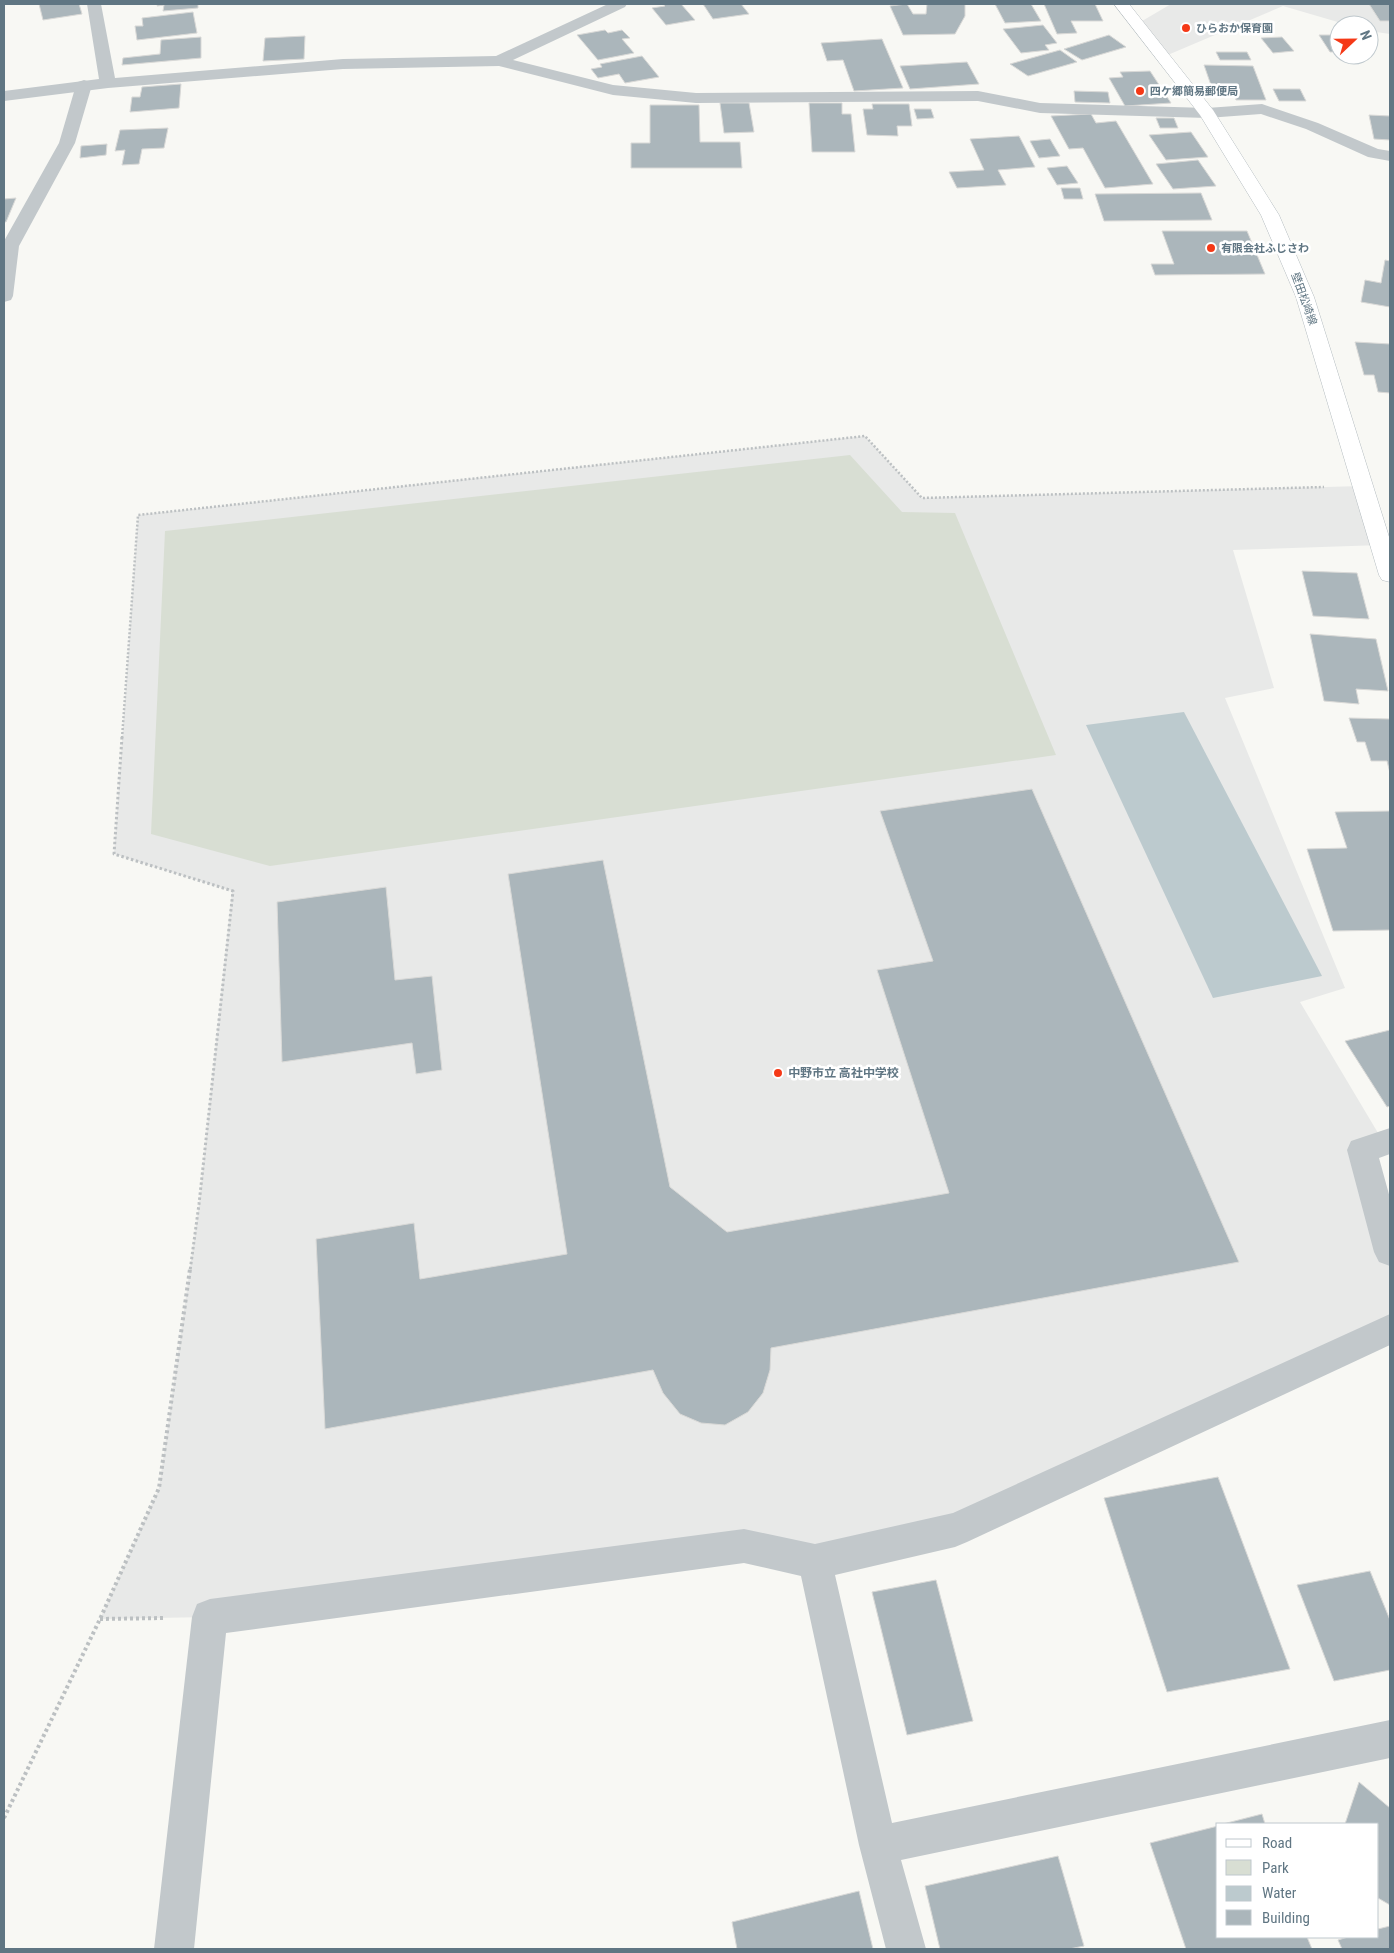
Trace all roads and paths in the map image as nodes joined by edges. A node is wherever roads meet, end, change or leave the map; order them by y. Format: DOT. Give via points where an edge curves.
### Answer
graph roads {
  1 [pos="94,4"];
  2 [pos="620,4"];
  3 [pos="1121,4"];
  4 [pos="499,61"];
  5 [pos="108,83"];
  6 [pos="84,86"];
  7 [pos="4,96"];
  8 [pos="1207,113"];
  9 [pos="1390,156"];
  10 [pos="4,296"];
  11 [pos="1362,486"];
  12 [pos="1390,576"];
  13 [pos="1390,1141"];
  14 [pos="1390,1252"];
  15 [pos="1390,1329"];
  16 [pos="815,1562"];
  17 [pos="210,1617"];
  18 [pos="100,1619"];
  19 [pos="1390,1739"];
  20 [pos="4,1818"];
  21 [pos="878,1845"];
  22 [pos="174,1949"];
  23 [pos="906,1949"];
  1 -- 5 [label="street"];
  2 -- 4 [label="street"];
  3 -- 8 [label="main road, 壁田松崎線"];
  4 -- 5 [label="street" via="343,64"];
  4 -- 8 [label="street" via="613,90 696,98 978,96 1040,108"];
  5 -- 6 [label="street"];
  6 -- 7 [label="street"];
  6 -- 10 [label="street" via="67,143 10,246"];
  8 -- 9 [label="street" via="1262,109 1374,153"];
  8 -- 11 [label="main road, 壁田松崎線" via="1270,215 1305,297"];
  11 -- 12 [label="main road, 壁田松崎線"];
  11 -- 18 [label="path" via="922,498 865,436 138,516 114,854 232,891 199,1204 159,1488"];
  13 -- 14 [label="street" via="1362,1150"];
  15 -- 16 [label="street" via="955,1530"];
  16 -- 17 [label="street" via="744,1546"];
  16 -- 21 [label="street"];
  17 -- 18 [label="path"];
  17 -- 22 [label="street"];
  18 -- 20 [label="path"];
  19 -- 21 [label="street"];
  21 -- 23 [label="street"];
}
